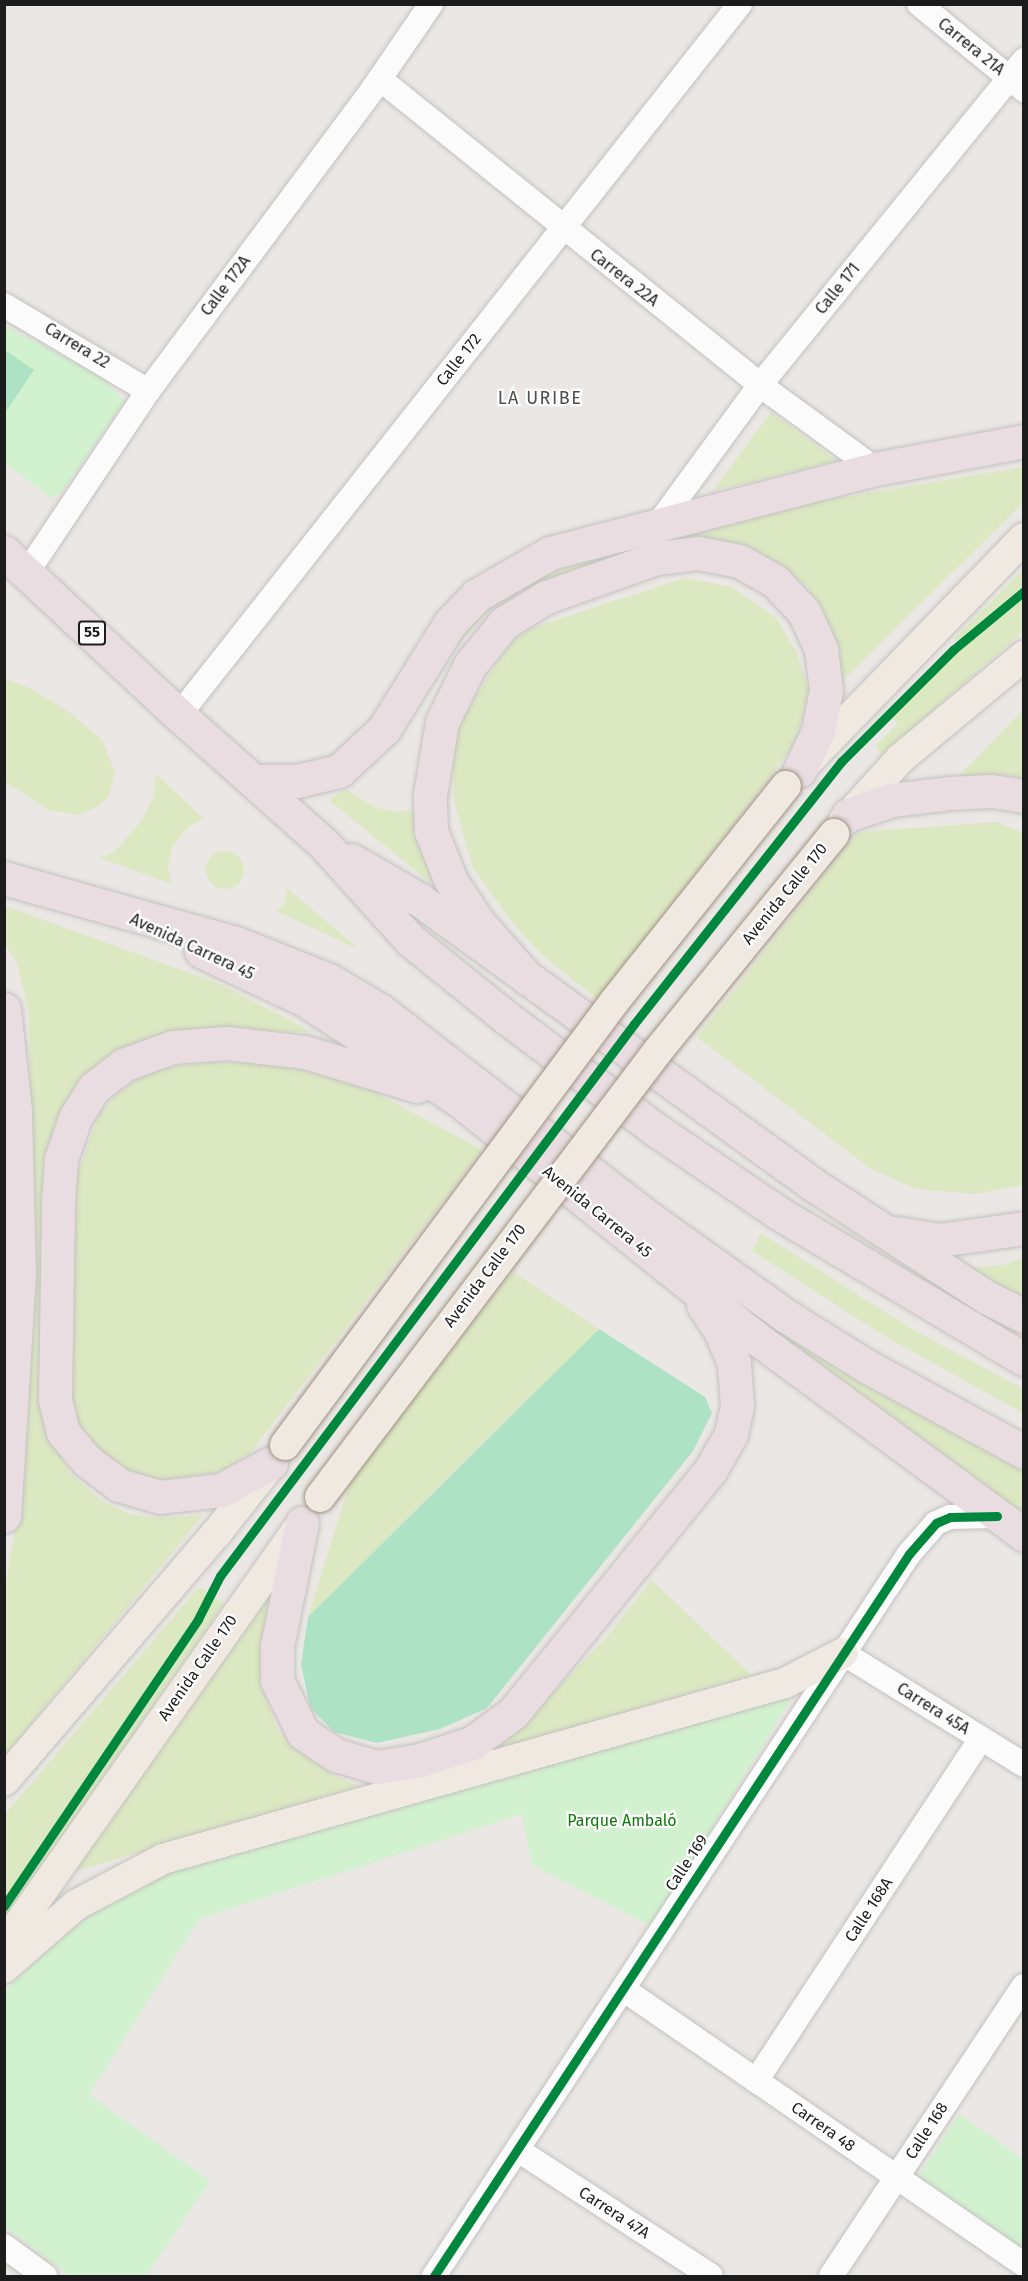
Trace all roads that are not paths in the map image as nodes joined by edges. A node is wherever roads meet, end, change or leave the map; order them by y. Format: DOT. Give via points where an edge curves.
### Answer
graph roads {
  1 [pos="431,4"];
  2 [pos="740,4"];
  3 [pos="919,4"];
  4 [pos="1019,76"];
  5 [pos="380,79"];
  6 [pos="562,229"];
  7 [pos="4,305"];
  8 [pos="760,385"];
  9 [pos="148,391"];
  10 [pos="1023,441"];
  11 [pos="875,469"];
  12 [pos="658,523"];
  13 [pos="1023,538"];
  14 [pos="16,562"];
  15 [pos="1023,656"];
  16 [pos="179,715"];
  17 [pos="792,779"];
  18 [pos="253,781"];
  19 [pos="1023,796"];
  20 [pos="841,824"];
  21 [pos="324,844"];
  22 [pos="4,878"];
  23 [pos="115,912"];
  24 [pos="528,979"];
  25 [pos="4,1009"];
  26 [pos="459,1100"];
  27 [pos="1023,1228"];
  28 [pos="884,1231"];
  29 [pos="692,1289"];
  30 [pos="1023,1316"];
  31 [pos="1023,1359"];
  32 [pos="1023,1452"];
  33 [pos="278,1454"];
  34 [pos="311,1510"];
  35 [pos="4,1516"];
  36 [pos="1010,1526"];
  37 [pos="843,1653"];
  38 [pos="981,1739"];
  39 [pos="1023,1765"];
  40 [pos="4,1781"];
  41 [pos="4,1945"];
  42 [pos="4,1968"];
  43 [pos="1023,1986"];
  44 [pos="623,1989"];
  45 [pos="756,2081"];
  46 [pos="518,2150"];
  47 [pos="896,2178"];
  48 [pos="4,2246"];
  49 [pos="1023,2265"];
  50 [pos="45,2277"];
  51 [pos="434,2277"];
  52 [pos="711,2277"];
  53 [pos="831,2277"];
  1 -- 5 [label="street, Calle 172A"];
  2 -- 6 [label="street, Calle 172"];
  3 -- 4 [label="street, Carrera 21A"];
  4 -- 8 [label="street, Calle 171"];
  5 -- 6 [label="street, Carrera 22A"];
  5 -- 9 [label="street, Calle 172A"];
  6 -- 8 [label="street, Carrera 22A"];
  6 -- 16 [label="street, Calle 172"];
  7 -- 9 [label="street, Carrera 22"];
  8 -- 11 [label="street, Carrera 22A"];
  8 -- 12 [label="street, Calle 171"];
  9 -- 14 [label="street, Calle 172A"];
  10 -- 11 [label="highway"];
  11 -- 12 [label="highway"];
  12 -- 18 [label="highway" via="550,553 477,596 438,641 384,729 339,771 297,781"];
  13 -- 17 [label="main road"];
  14 -- 16 [label="highway, 55"];
  15 -- 20 [label="main road, Avenida Calle 170" via="902,758"];
  16 -- 18 [label="highway, 55"];
  17 -- 24 [label="highway" via="818,731 826,690 821,650 796,604 775,581 739,561 698,553 657,558 546,597 504,623 470,664 442,722 430,795 431,831 451,881 478,922"];
  17 -- 33 [label="main road, bridge" via="600,1021"];
  18 -- 21 [label="highway, 55"];
  19 -- 20 [label="highway" via="992,791 948,792 892,800"];
  20 -- 34 [label="main road, Avenida Calle 170, bridge" via="657,1052"];
  21 -- 24 [label="highway" via="420,900"];
  21 -- 31 [label="highway" via="410,940 659,1132 777,1212"];
  22 -- 23 [label="highway, Avenida Carrera 45"];
  23 -- 26 [label="highway, Avenida Carrera 45" via="303,999"];
  23 -- 32 [label="highway, Avenida Carrera 45" via="236,943 329,980 381,1011 653,1221 786,1316 868,1367"];
  24 -- 28 [label="highway" via="809,1182"];
  25 -- 35 [label="highway" via="15,1111 19,1274"];
  26 -- 29 [label="highway, Avenida Carrera 45"];
  26 -- 33 [label="highway" via="306,1052 227,1043 173,1047 123,1065 94,1088 75,1118 61,1159 58,1201 55,1400 63,1432 87,1461 119,1485 160,1497 221,1490"];
  27 -- 28 [label="highway" via="940,1240"];
  28 -- 30 [label="highway" via="986,1297"];
  29 -- 34 [label="highway" via="720,1330 734,1363 736,1405 731,1434 702,1480 513,1713 491,1732 420,1760 376,1767 336,1755 303,1732 277,1680 277,1646"];
  29 -- 36 [label="highway, Avenida Carrera 45"];
  33 -- 40 [label="main road" via="216,1534"];
  34 -- 41 [label="main road, Avenida Calle 170"];
  36 -- 37 [label="street, Calle 169" via="950,1517 936,1523 909,1554"];
  37 -- 38 [label="street, Carrera 45A"];
  37 -- 42 [label="main road" via="785,1683 163,1859 76,1905"];
  37 -- 44 [label="street, Calle 169"];
  38 -- 39 [label="street, Carrera 45A"];
  38 -- 45 [label="street, Calle 168A"];
  43 -- 47 [label="street, Calle 168"];
  44 -- 45 [label="street, Carrera 48"];
  44 -- 46 [label="street, Calle 169"];
  45 -- 47 [label="street, Carrera 48"];
  46 -- 51 [label="street, Calle 169"];
  46 -- 52 [label="street, Carrera 47A"];
  47 -- 49 [label="street, Carrera 48"];
  47 -- 53 [label="street, Calle 168"];
  48 -- 50 [label="street"];
}
